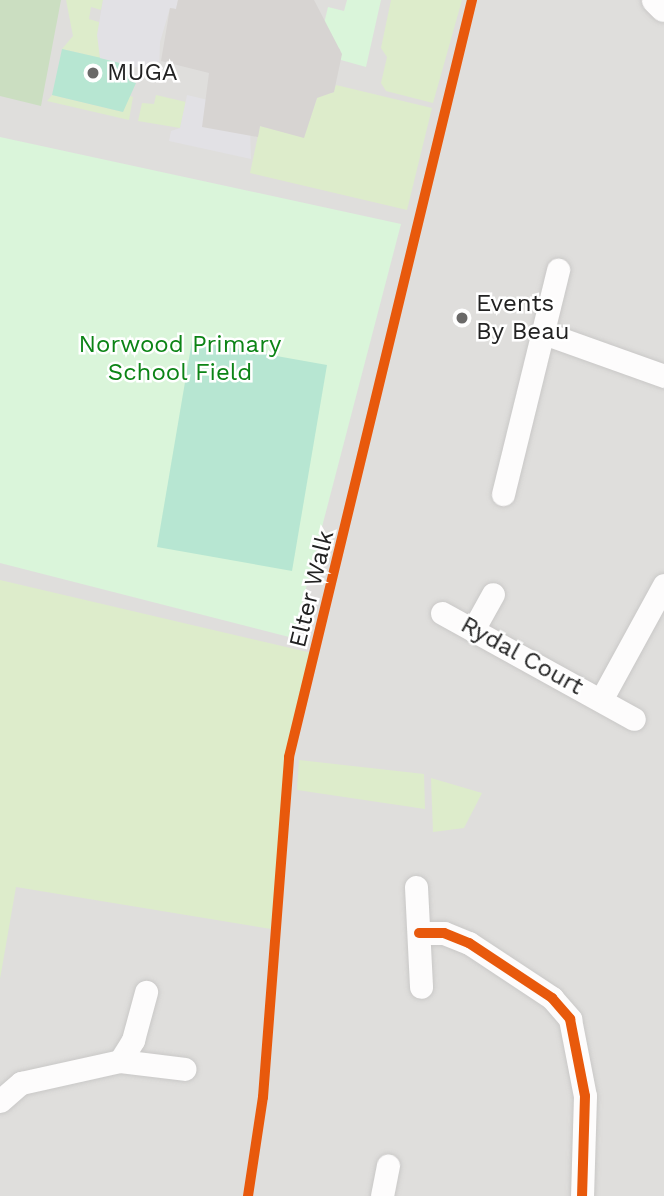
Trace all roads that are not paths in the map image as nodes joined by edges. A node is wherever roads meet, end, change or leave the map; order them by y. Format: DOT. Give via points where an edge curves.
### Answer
graph roads {
  1 [pos="656,0"];
  2 [pos="664,8"];
  3 [pos="558,270"];
  4 [pos="544,333"];
  5 [pos="664,376"];
  6 [pos="503,494"];
  7 [pos="664,585"];
  8 [pos="493,594"];
  9 [pos="442,613"];
  10 [pos="473,630"];
  11 [pos="601,700"];
  12 [pos="634,719"];
  13 [pos="416,887"];
  14 [pos="419,933"];
  15 [pos="421,986"];
  16 [pos="146,992"];
  17 [pos="120,1061"];
  18 [pos="185,1069"];
  19 [pos="0,1101"];
  20 [pos="388,1166"];
  21 [pos="385,1195"];
  22 [pos="582,1196"];
  1 -- 2 [label="street"];
  3 -- 4 [label="street"];
  4 -- 5 [label="street"];
  4 -- 6 [label="street"];
  7 -- 11 [label="street, Rydal Court"];
  8 -- 10 [label="street"];
  9 -- 10 [label="street, Rydal Court"];
  10 -- 11 [label="street, Rydal Court"];
  11 -- 12 [label="street, Rydal Court"];
  13 -- 14 [label="street"];
  14 -- 15 [label="street"];
  14 -- 22 [label="street" via="444,933 469,943 552,998 570,1019 585,1097"];
  16 -- 17 [label="street" via="133,1041"];
  17 -- 18 [label="street"];
  17 -- 19 [label="street" via="21,1083"];
  20 -- 21 [label="street"];
}
